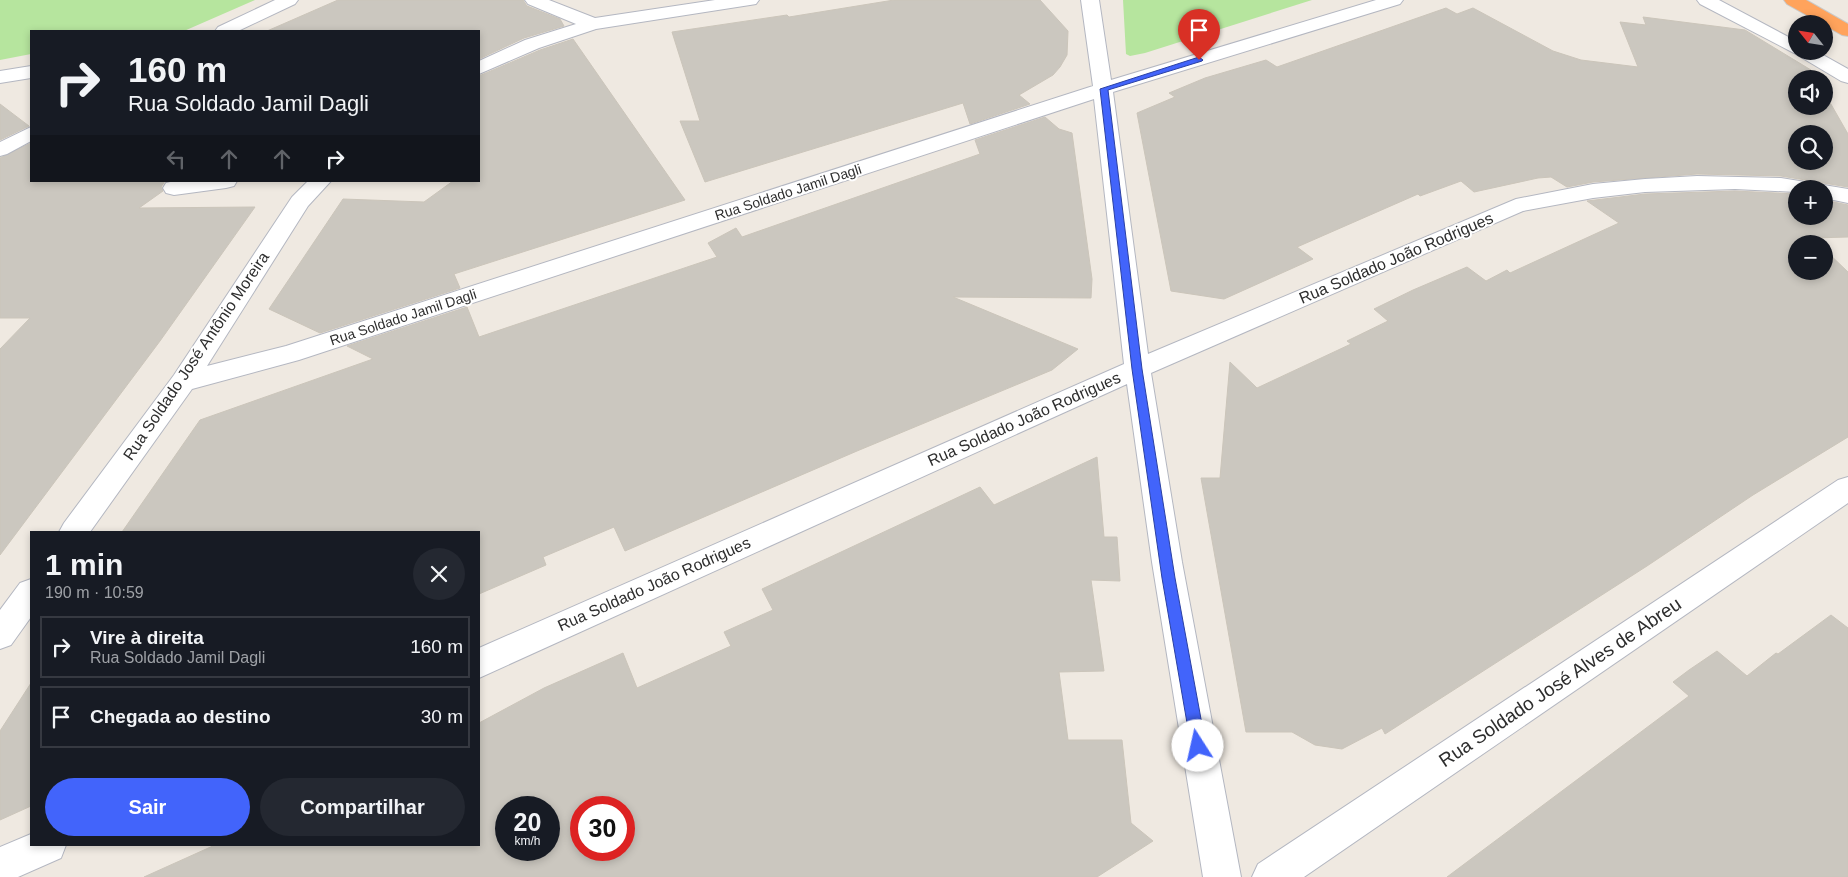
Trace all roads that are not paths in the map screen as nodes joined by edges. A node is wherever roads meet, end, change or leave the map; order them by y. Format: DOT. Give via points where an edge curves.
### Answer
graph roads {
  1 [pos="289,0"];
  2 [pos="534,0"];
  3 [pos="750,0"];
  4 [pos="1090,0"];
  5 [pos="1394,0"];
  6 [pos="1706,0"];
  7 [pos="1793,0"];
  8 [pos="592,24"];
  9 [pos="226,30"];
  10 [pos="1848,30"];
  11 [pos="1788,44"];
  12 [pos="1818,60"];
  13 [pos="480,68"];
  14 [pos="30,72"];
  15 [pos="1848,77"];
  16 [pos="0,78"];
  17 [pos="1104,89"];
  18 [pos="30,133"];
  19 [pos="0,150"];
  20 [pos="219,182"];
  21 [pos="319,182"];
  22 [pos="1788,186"];
  23 [pos="174,188"];
  24 [pos="1833,193"];
  25 [pos="1848,196"];
  26 [pos="1137,369"];
  27 [pos="183,382"];
  28 [pos="1848,488"];
  29 [pos="75,531"];
  30 [pos="30,593"];
  31 [pos="0,635"];
  32 [pos="480,662"];
  33 [pos="46,846"];
  34 [pos="0,866"];
  35 [pos="1222,877"];
  36 [pos="1272,877"];
  1 -- 9 [label="street"];
  2 -- 8 [label="street"];
  3 -- 8 [label="street"];
  4 -- 17 [label="street"];
  5 -- 17 [label="street, Rua Soldado Jamil Dagli"];
  6 -- 11 [label="street"];
  7 -- 10 [label="highway"];
  8 -- 13 [label="street" via="532,44"];
  12 -- 15 [label="street"];
  14 -- 16 [label="street"];
  17 -- 26 [label="street"];
  17 -- 27 [label="street, Rua Soldado Jamil Dagli" via="290,354"];
  18 -- 19 [label="street"];
  20 -- 23 [label="street"];
  21 -- 27 [label="street, Rua Soldado José Antônio Moreira" via="300,202"];
  22 -- 26 [label="street, Rua Soldado João Rodrigues" via="1748,182 1678,182 1565,194 1516,206"];
  24 -- 25 [label="street"];
  26 -- 32 [label="street, Rua Soldado João Rodrigues"];
  26 -- 35 [label="street" via="1169,578"];
  27 -- 29 [label="street, Rua Soldado José Antônio Moreira"];
  28 -- 36 [label="street, Rua Soldado José Alves de Abreu"];
  30 -- 31 [label="street"];
  33 -- 34 [label="street"];
}
